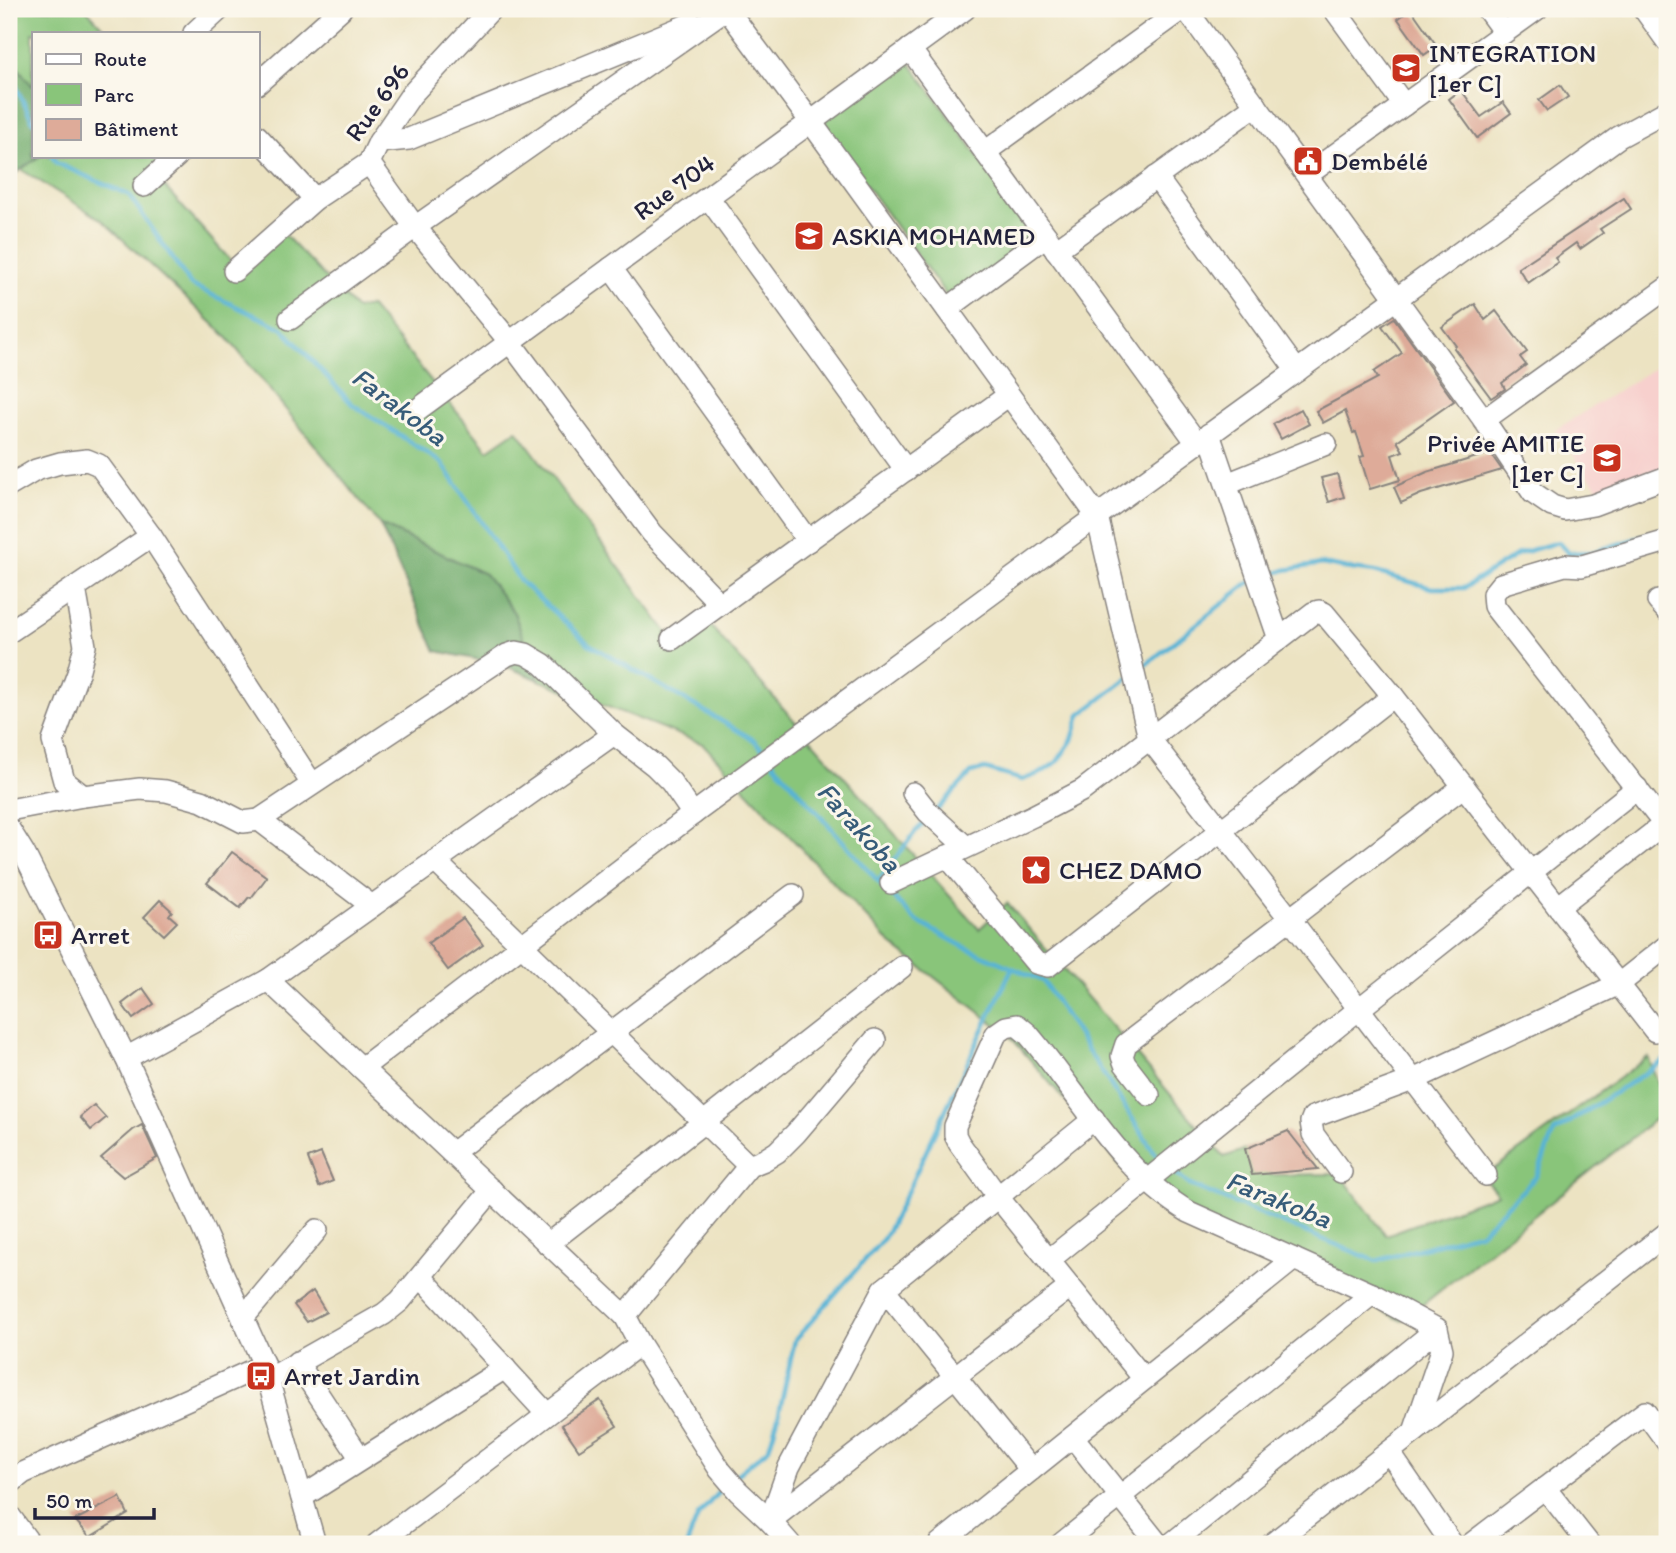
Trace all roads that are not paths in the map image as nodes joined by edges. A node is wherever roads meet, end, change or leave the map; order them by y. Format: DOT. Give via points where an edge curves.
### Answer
graph roads {
  1 [pos="220,9"];
  2 [pos="341,9"];
  3 [pos="727,9"];
  4 [pos="965,9"];
  5 [pos="1184,9"];
  6 [pos="1334,9"];
  7 [pos="1487,9"];
  8 [pos="1536,9"];
  9 [pos="1644,9"];
  10 [pos="485,11"];
  11 [pos="195,32"];
  12 [pos="1504,32"];
  13 [pos="1667,41"];
  14 [pos="911,49"];
  15 [pos="259,82"];
  16 [pos="1256,105"];
  17 [pos="1404,105"];
  18 [pos="1667,111"];
  19 [pos="811,122"];
  20 [pos="259,138"];
  21 [pos="379,142"];
  22 [pos="985,152"];
  23 [pos="175,158"];
  24 [pos="369,163"];
  25 [pos="1307,175"];
  26 [pos="1156,177"];
  27 [pos="144,186"];
  28 [pos="708,197"];
  29 [pos="315,199"];
  30 [pos="415,228"];
  31 [pos="1051,243"];
  32 [pos="611,268"];
  33 [pos="234,271"];
  34 [pos="1667,288"];
  35 [pos="1396,299"];
  36 [pos="947,309"];
  37 [pos="290,319"];
  38 [pos="510,342"];
  39 [pos="1297,371"];
  40 [pos="1009,395"];
  41 [pos="417,410"];
  42 [pos="1484,420"];
  43 [pos="1203,439"];
  44 [pos="1326,444"];
  45 [pos="906,470"];
  46 [pos="1667,477"];
  47 [pos="1227,484"];
  48 [pos="9,486"];
  49 [pos="1097,516"];
  50 [pos="151,536"];
  51 [pos="808,541"];
  52 [pos="1667,541"];
  53 [pos="75,588"];
  54 [pos="720,604"];
  55 [pos="9,632"];
  56 [pos="672,639"];
  57 [pos="1279,639"];
  58 [pos="1393,696"];
  59 [pos="614,734"];
  60 [pos="1149,738"];
  61 [pos="312,784"];
  62 [pos="1464,786"];
  63 [pos="1637,788"];
  64 [pos="913,793"];
  65 [pos="83,796"];
  66 [pos="9,810"];
  67 [pos="694,814"];
  68 [pos="259,820"];
  69 [pos="1666,823"];
  70 [pos="9,829"];
  71 [pos="1222,831"];
  72 [pos="967,846"];
  73 [pos="947,856"];
  74 [pos="435,860"];
  75 [pos="1531,872"];
  76 [pos="891,883"];
  77 [pos="793,895"];
  78 [pos="372,906"];
  79 [pos="1558,907"];
  80 [pos="1290,919"];
  81 [pos="522,946"];
  82 [pos="1666,948"];
  83 [pos="902,967"];
  84 [pos="268,980"];
  85 [pos="1619,984"];
  86 [pos="1359,1009"];
  87 [pos="1655,1031"];
  88 [pos="611,1033"];
  89 [pos="875,1040"];
  90 [pos="126,1058"];
  91 [pos="362,1068"];
  92 [pos="1413,1080"];
  93 [pos="1149,1095"];
  94 [pos="1094,1119"];
  95 [pos="703,1122"];
  96 [pos="452,1153"];
  97 [pos="749,1166"];
  98 [pos="1341,1172"];
  99 [pos="1486,1175"];
  100 [pos="1152,1177"];
  101 [pos="492,1191"];
  102 [pos="998,1197"];
  103 [pos="317,1230"];
  104 [pos="1667,1233"];
  105 [pos="548,1244"];
  106 [pos="1294,1259"];
  107 [pos="1049,1260"];
  108 [pos="421,1277"];
  109 [pos="1070,1287"];
  110 [pos="884,1289"];
  111 [pos="1372,1294"];
  112 [pos="625,1316"];
  113 [pos="243,1318"];
  114 [pos="1437,1329"];
  115 [pos="640,1344"];
  116 [pos="297,1363"];
  117 [pos="505,1368"];
  118 [pos="266,1372"];
  119 [pos="955,1376"];
  120 [pos="1144,1379"];
  121 [pos="547,1414"];
  122 [pos="1414,1432"];
  123 [pos="1073,1437"];
  124 [pos="1667,1442"];
  125 [pos="1389,1452"];
  126 [pos="361,1459"];
  127 [pos="1031,1470"];
  128 [pos="9,1484"];
  129 [pos="1545,1488"];
  130 [pos="302,1497"];
  131 [pos="1120,1497"];
  132 [pos="9,1515"];
  133 [pos="770,1521"];
  134 [pos="30,1544"];
  135 [pos="315,1544"];
  136 [pos="377,1544"];
  137 [pos="790,1544"];
  138 [pos="939,1544"];
  139 [pos="1061,1544"];
  140 [pos="1158,1544"];
  141 [pos="1171,1544"];
  142 [pos="1272,1544"];
  143 [pos="1452,1544"];
  144 [pos="1471,1544"];
  145 [pos="1589,1544"];
  1 -- 11 [label="street"];
  2 -- 15 [label="street"];
  3 -- 19 [label="street"];
  3 -- 21 [label="street" via="409,139"];
  3 -- 30 [label="street"];
  4 -- 14 [label="street, Rue 704"];
  5 -- 16 [label="street"];
  5 -- 22 [label="street"];
  6 -- 17 [label="street"];
  7 -- 12 [label="street"];
  8 -- 12 [label="street"];
  9 -- 13 [label="street"];
  10 -- 21 [label="street, Rue 696" via="411,96"];
  12 -- 17 [label="street"];
  14 -- 19 [label="street, Rue 704"];
  14 -- 22 [label="street"];
  16 -- 25 [label="street"];
  16 -- 26 [label="street"];
  17 -- 25 [label="street"];
  18 -- 35 [label="street" via="1619,137"];
  19 -- 28 [label="street, Rue 704"];
  19 -- 36 [label="street"];
  20 -- 29 [label="street"];
  21 -- 24 [label="street, Rue 696"];
  22 -- 31 [label="street"];
  23 -- 27 [label="street"];
  24 -- 29 [label="street, Rue 696"];
  24 -- 30 [label="street"];
  25 -- 35 [label="street"];
  26 -- 31 [label="street"];
  26 -- 39 [label="street"];
  28 -- 32 [label="street, Rue 704"];
  28 -- 45 [label="street"];
  29 -- 33 [label="street, Rue 696"];
  30 -- 37 [label="street"];
  30 -- 38 [label="street"];
  31 -- 36 [label="street"];
  31 -- 43 [label="street"];
  32 -- 38 [label="street, Rue 704"];
  32 -- 51 [label="street"];
  34 -- 42 [label="street"];
  35 -- 39 [label="street"];
  35 -- 42 [label="street"];
  36 -- 40 [label="street"];
  38 -- 41 [label="street, Rue 704"];
  38 -- 54 [label="street" via="652,533"];
  39 -- 43 [label="street"];
  40 -- 45 [label="street"];
  40 -- 49 [label="street"];
  42 -- 46 [label="street" via="1533,494 1552,506 1565,510 1593,505"];
  43 -- 47 [label="street"];
  43 -- 49 [label="street"];
  44 -- 47 [label="street"];
  45 -- 51 [label="street"];
  47 -- 57 [label="street"];
  48 -- 50 [label="street" via="36,470 87,460 99,465"];
  49 -- 60 [label="street"];
  49 -- 67 [label="street"];
  50 -- 53 [label="street"];
  50 -- 61 [label="street"];
  51 -- 54 [label="street"];
  52 -- 63 [label="street" via="1501,584 1493,594 1494,606"];
  53 -- 55 [label="street"];
  53 -- 65 [label="street" via="85,646 53,741 64,781"];
  54 -- 56 [label="street"];
  57 -- 58 [label="street" via="1313,613 1324,613"];
  57 -- 60 [label="street"];
  58 -- 62 [label="street"];
  58 -- 71 [label="street"];
  59 -- 61 [label="street" via="543,664 516,652"];
  59 -- 67 [label="street" via="671,782"];
  59 -- 74 [label="street"];
  60 -- 71 [label="street"];
  60 -- 72 [label="street" via="1083,790"];
  61 -- 68 [label="street"];
  62 -- 75 [label="street"];
  62 -- 80 [label="street"];
  63 -- 69 [label="street"];
  63 -- 75 [label="street"];
  64 -- 72 [label="street"];
  65 -- 66 [label="street"];
  65 -- 68 [label="street" via="139,789 166,791 243,822"];
  67 -- 81 [label="street"];
  68 -- 78 [label="street"];
  69 -- 79 [label="street"];
  70 -- 90 [label="street"];
  71 -- 73 [label="street" via="1048,966 1036,963"];
  71 -- 80 [label="street"];
  72 -- 73 [label="street"];
  73 -- 76 [label="street"];
  74 -- 78 [label="street"];
  74 -- 81 [label="street"];
  75 -- 79 [label="street"];
  75 -- 86 [label="street"];
  77 -- 88 [label="street"];
  78 -- 84 [label="street"];
  79 -- 85 [label="street"];
  80 -- 86 [label="street"];
  80 -- 93 [label="street" via="1126,1044 1125,1064"];
  81 -- 88 [label="street"];
  81 -- 91 [label="street"];
  82 -- 85 [label="street"];
  83 -- 95 [label="street"];
  84 -- 90 [label="street"];
  84 -- 91 [label="street"];
  85 -- 87 [label="street"];
  85 -- 92 [label="street"];
  86 -- 92 [label="street"];
  86 -- 100 [label="street"];
  88 -- 95 [label="street"];
  88 -- 96 [label="street"];
  89 -- 97 [label="street" via="777,1152"];
  90 -- 113 [label="street"];
  91 -- 96 [label="street"];
  92 -- 98 [label="street" via="1313,1117 1313,1134"];
  92 -- 99 [label="street"];
  94 -- 100 [label="street"];
  94 -- 102 [label="street"];
  94 -- 102 [label="street" via="1028,1034 1017,1025 996,1034 955,1126 959,1143"];
  95 -- 97 [label="street"];
  95 -- 105 [label="street"];
  96 -- 101 [label="street"];
  97 -- 112 [label="street"];
  100 -- 106 [label="street" via="1189,1212"];
  100 -- 107 [label="street"];
  101 -- 105 [label="street"];
  101 -- 108 [label="street"];
  102 -- 107 [label="street"];
  102 -- 110 [label="street"];
  103 -- 113 [label="street"];
  104 -- 122 [label="street"];
  105 -- 112 [label="street"];
  106 -- 111 [label="street"];
  106 -- 120 [label="street"];
  107 -- 109 [label="street"];
  108 -- 116 [label="street" via="384,1314"];
  108 -- 117 [label="street"];
  109 -- 119 [label="street"];
  109 -- 120 [label="street"];
  110 -- 119 [label="street"];
  110 -- 133 [label="street" via="789,1466"];
  111 -- 114 [label="street"];
  111 -- 131 [label="street"];
  112 -- 115 [label="street"];
  113 -- 118 [label="street"];
  114 -- 122 [label="street" via="1442,1350"];
  114 -- 141 [label="street"];
  115 -- 121 [label="street"];
  115 -- 133 [label="street" via="720,1470"];
  116 -- 118 [label="street"];
  116 -- 126 [label="street"];
  117 -- 121 [label="street"];
  117 -- 126 [label="street"];
  118 -- 128 [label="street" via="23,1473"];
  118 -- 130 [label="street"];
  119 -- 127 [label="street"];
  119 -- 133 [label="street"];
  120 -- 123 [label="street"];
  121 -- 136 [label="street"];
  122 -- 125 [label="street"];
  123 -- 127 [label="street"];
  123 -- 131 [label="street"];
  124 -- 129 [label="street" via="1645,1412"];
  125 -- 142 [label="street"];
  125 -- 143 [label="street"];
  126 -- 130 [label="street"];
  127 -- 138 [label="street"];
  129 -- 144 [label="street"];
  129 -- 145 [label="street"];
  130 -- 135 [label="street"];
  131 -- 139 [label="street"];
  131 -- 140 [label="street"];
  132 -- 134 [label="street"];
  133 -- 137 [label="street"];
}
